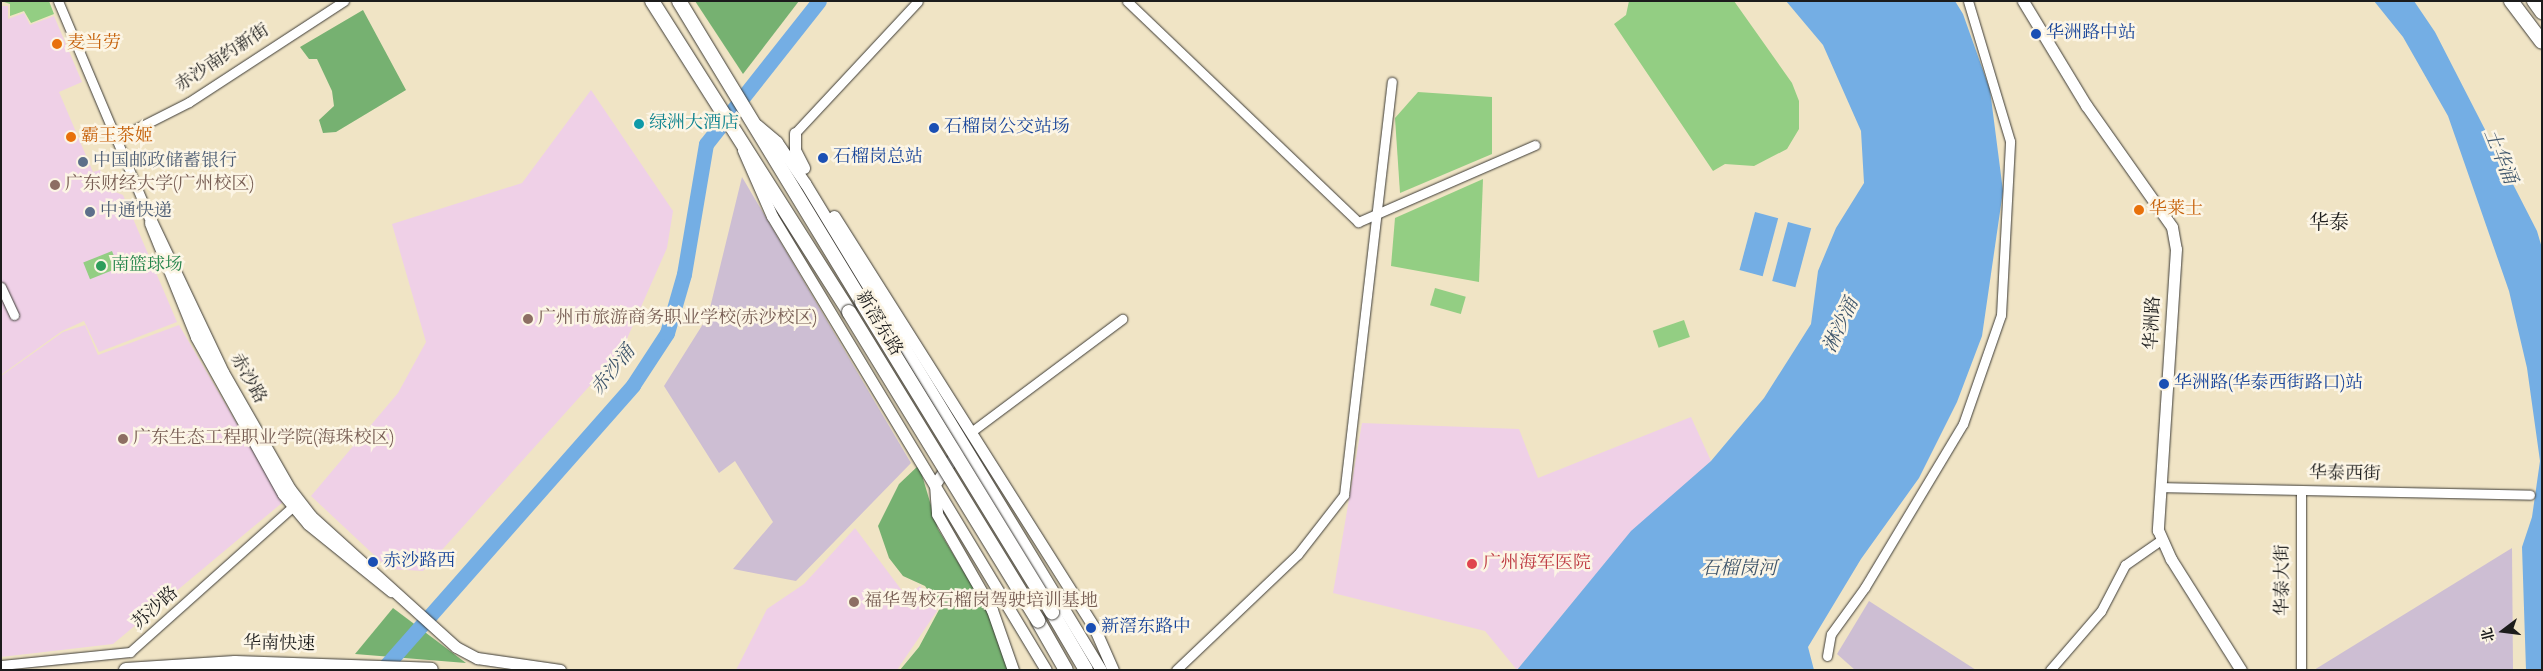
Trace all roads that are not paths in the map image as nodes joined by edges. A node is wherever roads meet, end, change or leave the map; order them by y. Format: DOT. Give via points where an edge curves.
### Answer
graph roads {
  1 [pos="58,1"];
  2 [pos="344,1"];
  3 [pos="652,1"];
  4 [pos="679,1"];
  5 [pos="918,1"];
  6 [pos="1127,1"];
  7 [pos="1968,1"];
  8 [pos="2023,1"];
  9 [pos="2511,1"];
  10 [pos="2534,1"];
  11 [pos="2542,12"];
  12 [pos="2542,42"];
  13 [pos="1392,82"];
  14 [pos="754,122"];
  15 [pos="795,133"];
  16 [pos="116,138"];
  17 [pos="740,142"];
  18 [pos="777,142"];
  19 [pos="1535,145"];
  20 [pos="147,212"];
  21 [pos="1374,215"];
  22 [pos="1,286"];
  23 [pos="14,315"];
  24 [pos="1122,320"];
  25 [pos="952,422"];
  26 [pos="968,437"];
  27 [pos="916,452"];
  28 [pos="987,478"];
  29 [pos="935,484"];
  30 [pos="2160,487"];
  31 [pos="2301,490"];
  32 [pos="2530,495"];
  33 [pos="295,504"];
  34 [pos="953,513"];
  35 [pos="2161,540"];
  36 [pos="1827,656"];
  37 [pos="1,665"];
  38 [pos="126,670"];
  39 [pos="431,670"];
  40 [pos="560,670"];
  41 [pos="1014,670"];
  42 [pos="1046,670"];
  43 [pos="1066,670"];
  44 [pos="1086,670"];
  45 [pos="1101,670"];
  46 [pos="1113,670"];
  47 [pos="1176,670"];
  48 [pos="2050,670"];
  49 [pos="2241,670"];
  50 [pos="2301,670"];
  1 -- 16 [label="street, 赤沙路"];
  2 -- 16 [label="street, 赤沙南约新街" via="189,102"];
  3 -- 17 [label="highway, 新滘东路"];
  4 -- 14 [label="highway, 新滘东路"];
  5 -- 15 [label="street"];
  6 -- 21 [label="street" via="1358,222"];
  7 -- 36 [label="street" via="2010,141 2001,315 1963,424 1865,587 1830,634"];
  8 -- 30 [label="main road, 华洲路" via="2086,105 2172,227 2176,249"];
  9 -- 12 [label="highway"];
  10 -- 11 [label="highway"];
  13 -- 21 [label="street"];
  14 -- 18 [label="main road"];
  14 -- 44 [label="highway, 新滘东路, bridge"];
  15 -- 18 [label="main road"];
  15 -- 26 [label="main road" via="798,159"];
  16 -- 20 [label="street, 赤沙路"];
  17 -- 27 [label="main road" via="751,177 772,216"];
  17 -- 43 [label="highway, 新滘东路, bridge" via="849,312"];
  18 -- 25 [label="main road"];
  19 -- 21 [label="street"];
  20 -- 33 [label="main road, 赤沙路" via="223,372"];
  21 -- 47 [label="street" via="1344,494 1298,554"];
  22 -- 23 [label="street"];
  24 -- 26 [label="street"];
  25 -- 26 [label="main road"];
  25 -- 27 [label="main road" via="954,441 944,457 932,459"];
  26 -- 28 [label="main road"];
  26 -- 29 [label="main road"];
  26 -- 46 [label="main road" via="1098,632"];
  27 -- 29 [label="main road"];
  28 -- 34 [label="main road" via="963,473 950,480 947,494"];
  28 -- 45 [label="main road"];
  29 -- 34 [label="main road"];
  29 -- 41 [label="main road" via="937,514 992,610"];
  30 -- 31 [label="street, 华泰西街"];
  30 -- 35 [label="main road, 华洲路"];
  31 -- 32 [label="street, 华泰西街"];
  31 -- 50 [label="street, 华泰大街"];
  33 -- 37 [label="street, 苏沙路" via="130,652"];
  33 -- 40 [label="main road, 赤沙路" via="429,625 478,658"];
  34 -- 42 [label="main road"];
  35 -- 48 [label="street" via="2125,566 2101,611"];
  35 -- 49 [label="main road"];
  38 -- 39 [label="highway, 华南快速" via="235,663"];
}
